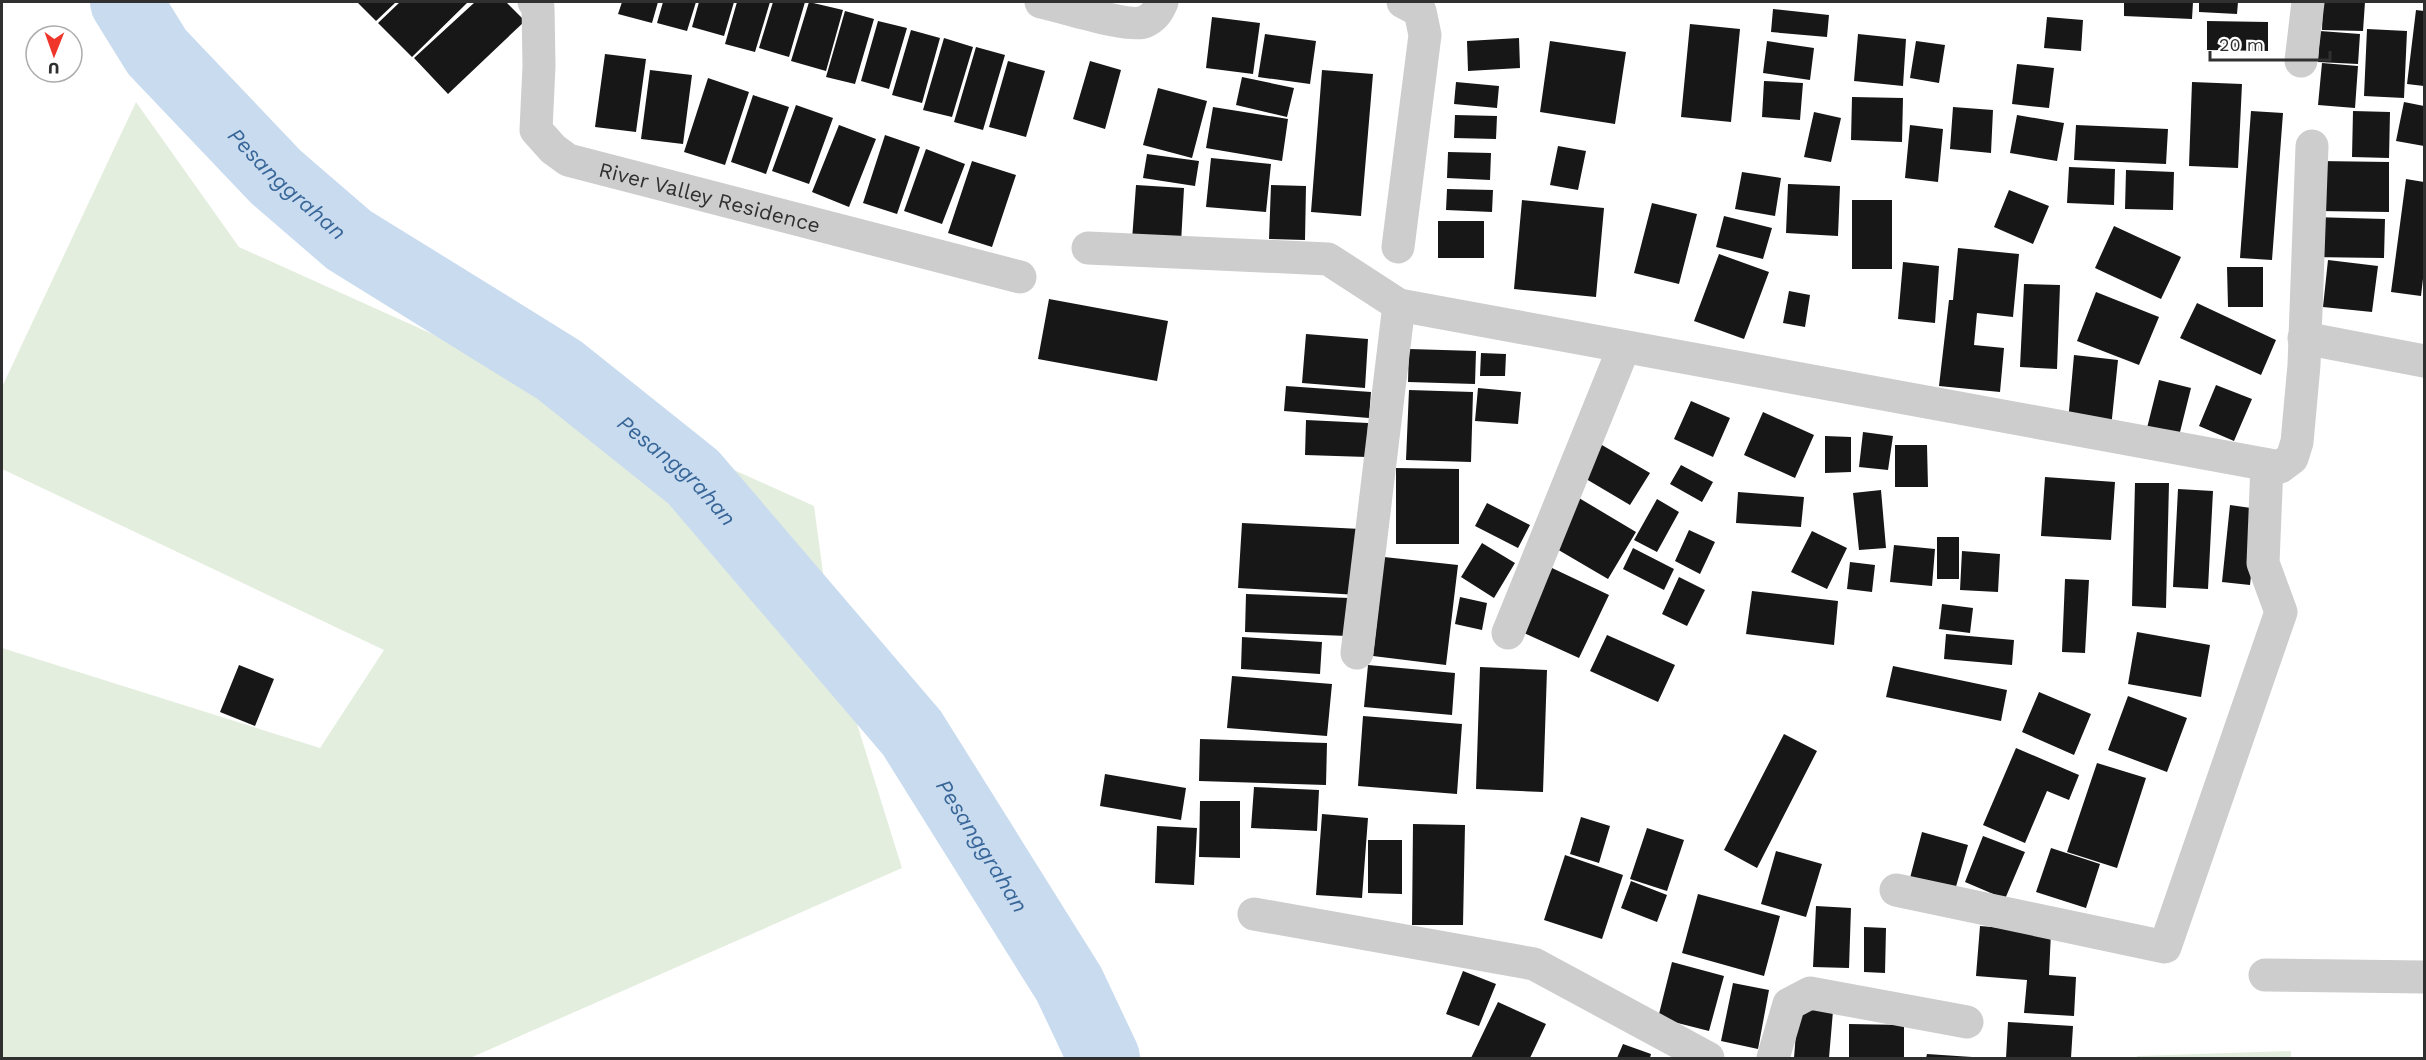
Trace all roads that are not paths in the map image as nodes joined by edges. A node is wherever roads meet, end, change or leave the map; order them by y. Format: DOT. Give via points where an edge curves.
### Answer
graph roads {
  1 [pos="534,2"];
  2 [pos="1041,2"];
  3 [pos="1162,2"];
  4 [pos="1403,2"];
  5 [pos="2308,2"];
  6 [pos="2301,61"];
  7 [pos="2312,146"];
  8 [pos="1398,247"];
  9 [pos="1088,248"];
  10 [pos="1020,277"];
  11 [pos="1399,305"];
  12 [pos="2304,338"];
  13 [pos="1624,347"];
  14 [pos="2424,362"];
  15 [pos="2267,465"];
  16 [pos="1508,633"];
  17 [pos="1357,653"];
  18 [pos="1896,890"];
  19 [pos="1254,915"];
  20 [pos="2265,975"];
  21 [pos="2424,977"];
  22 [pos="1967,1022"];
  23 [pos="1708,1059"];
  24 [pos="1773,1059"];
  1 -- 10 [label="street, River Valley Residence" via="538,7 539,66 536,130 568,160"];
  2 -- 3 [label="street" via="1142,23 1154,17"];
  4 -- 8 [label="street" via="1420,12 1425,35"];
  5 -- 6 [label="street"];
  7 -- 12 [label="street"];
  9 -- 11 [label="street" via="1328,259"];
  11 -- 13 [label="street"];
  11 -- 17 [label="street"];
  12 -- 14 [label="street"];
  12 -- 15 [label="street" via="2297,442 2292,458 2280,467"];
  13 -- 15 [label="street"];
  13 -- 16 [label="street"];
  15 -- 18 [label="street" via="2263,563 2281,612 2165,947"];
  19 -- 23 [label="street" via="1534,964"];
  20 -- 21 [label="street"];
  22 -- 24 [label="street" via="1810,993 1790,1004"];
}
